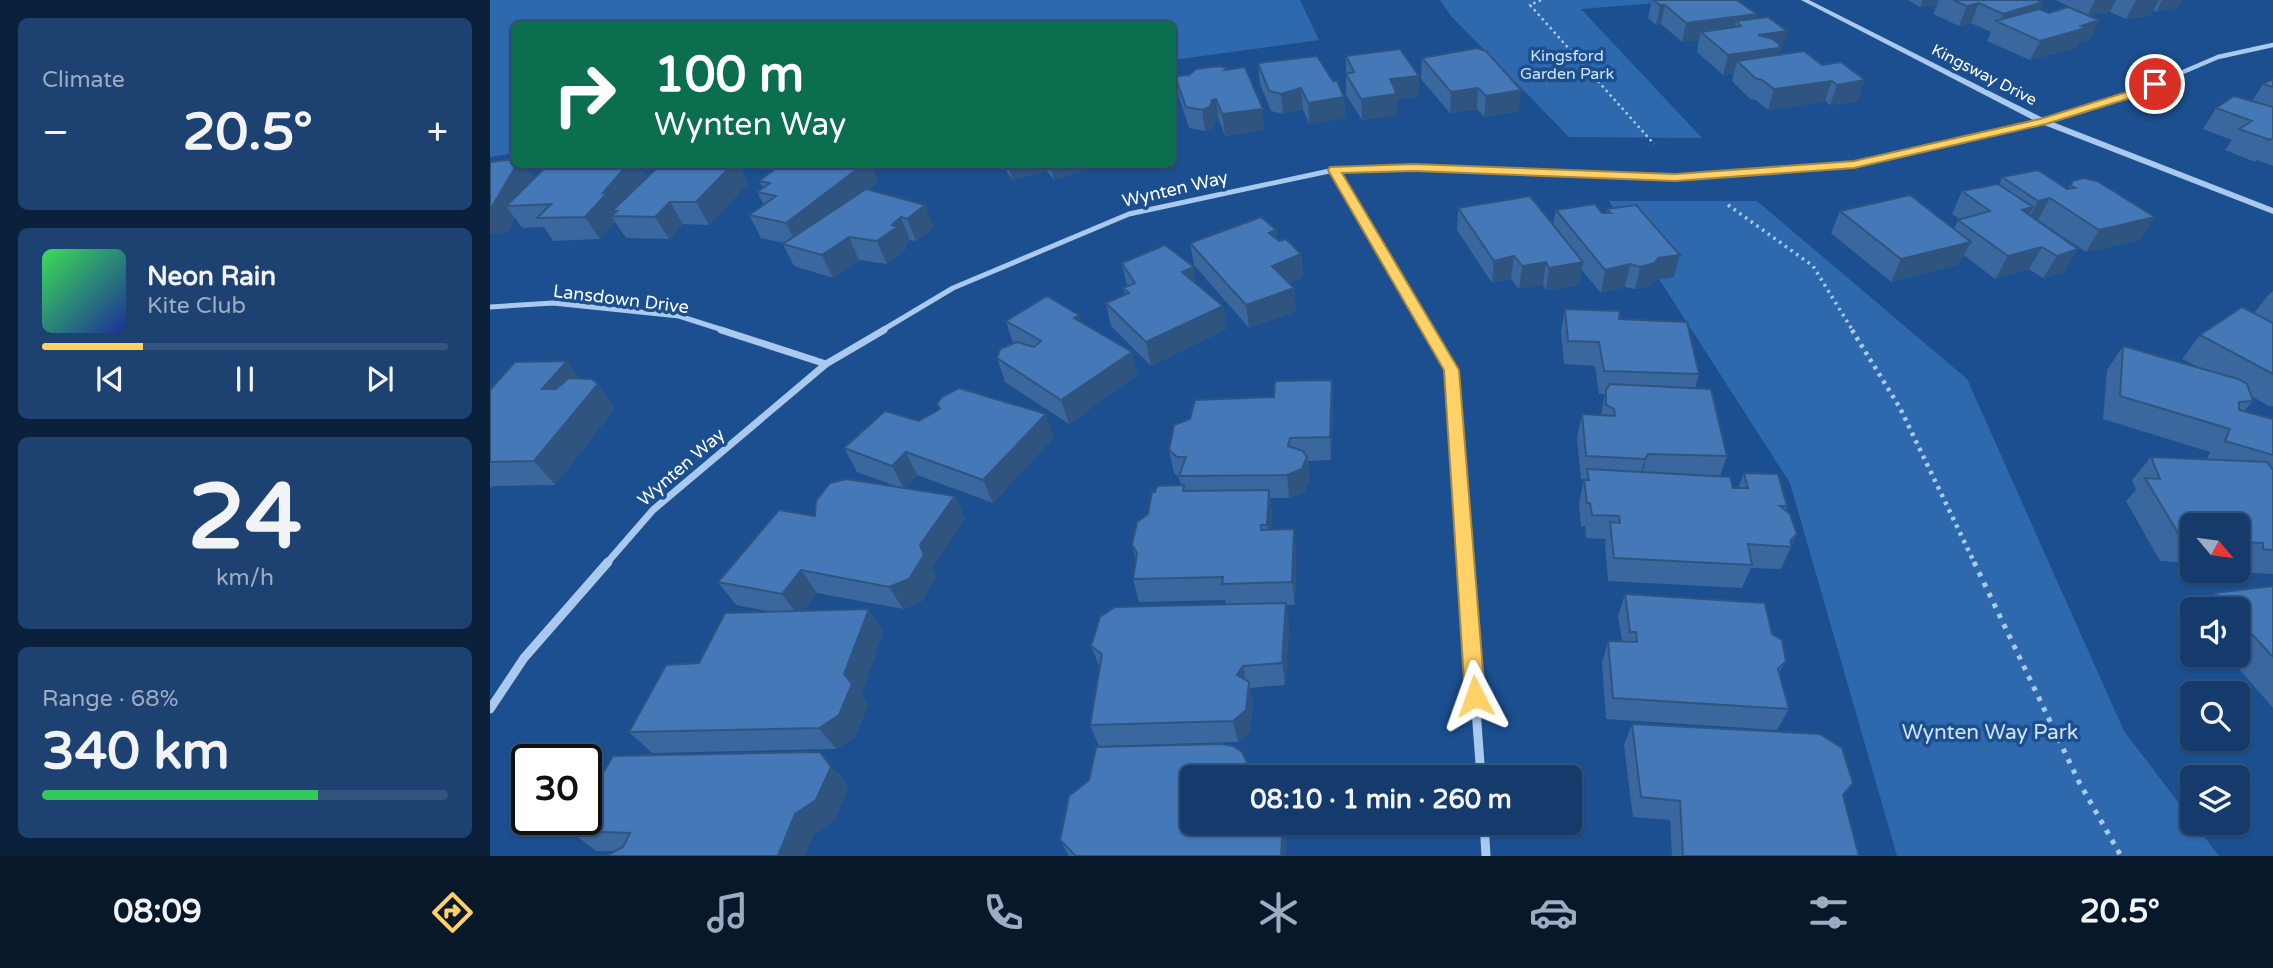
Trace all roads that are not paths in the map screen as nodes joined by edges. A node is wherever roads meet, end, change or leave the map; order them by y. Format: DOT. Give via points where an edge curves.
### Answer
graph roads {
  1 [pos="1804,0"];
  2 [pos="2273,45"];
  3 [pos="2042,121"];
  4 [pos="1334,170"];
  5 [pos="2273,211"];
  6 [pos="490,307"];
  7 [pos="826,364"];
  8 [pos="490,709"];
  9 [pos="1480,765"];
  10 [pos="1485,835"];
  11 [pos="1486,856"];
  1 -- 3 [label="street, Kingsway Drive"];
  2 -- 3 [label="street, Wynten Way" via="2218,57 2134,93"];
  3 -- 4 [label="street, Wynten Way" via="1854,164 1684,177 1414,167"];
  3 -- 5 [label="street, Kingsway Drive"];
  4 -- 7 [label="street, Wynten Way" via="1129,214 953,288"];
  4 -- 9 [label="street" via="1451,370"];
  6 -- 7 [label="street, Lansdown Drive" via="553,303 679,316"];
  7 -- 8 [label="street, Wynten Way" via="653,510 524,658"];
  10 -- 11 [label="street"];
}
